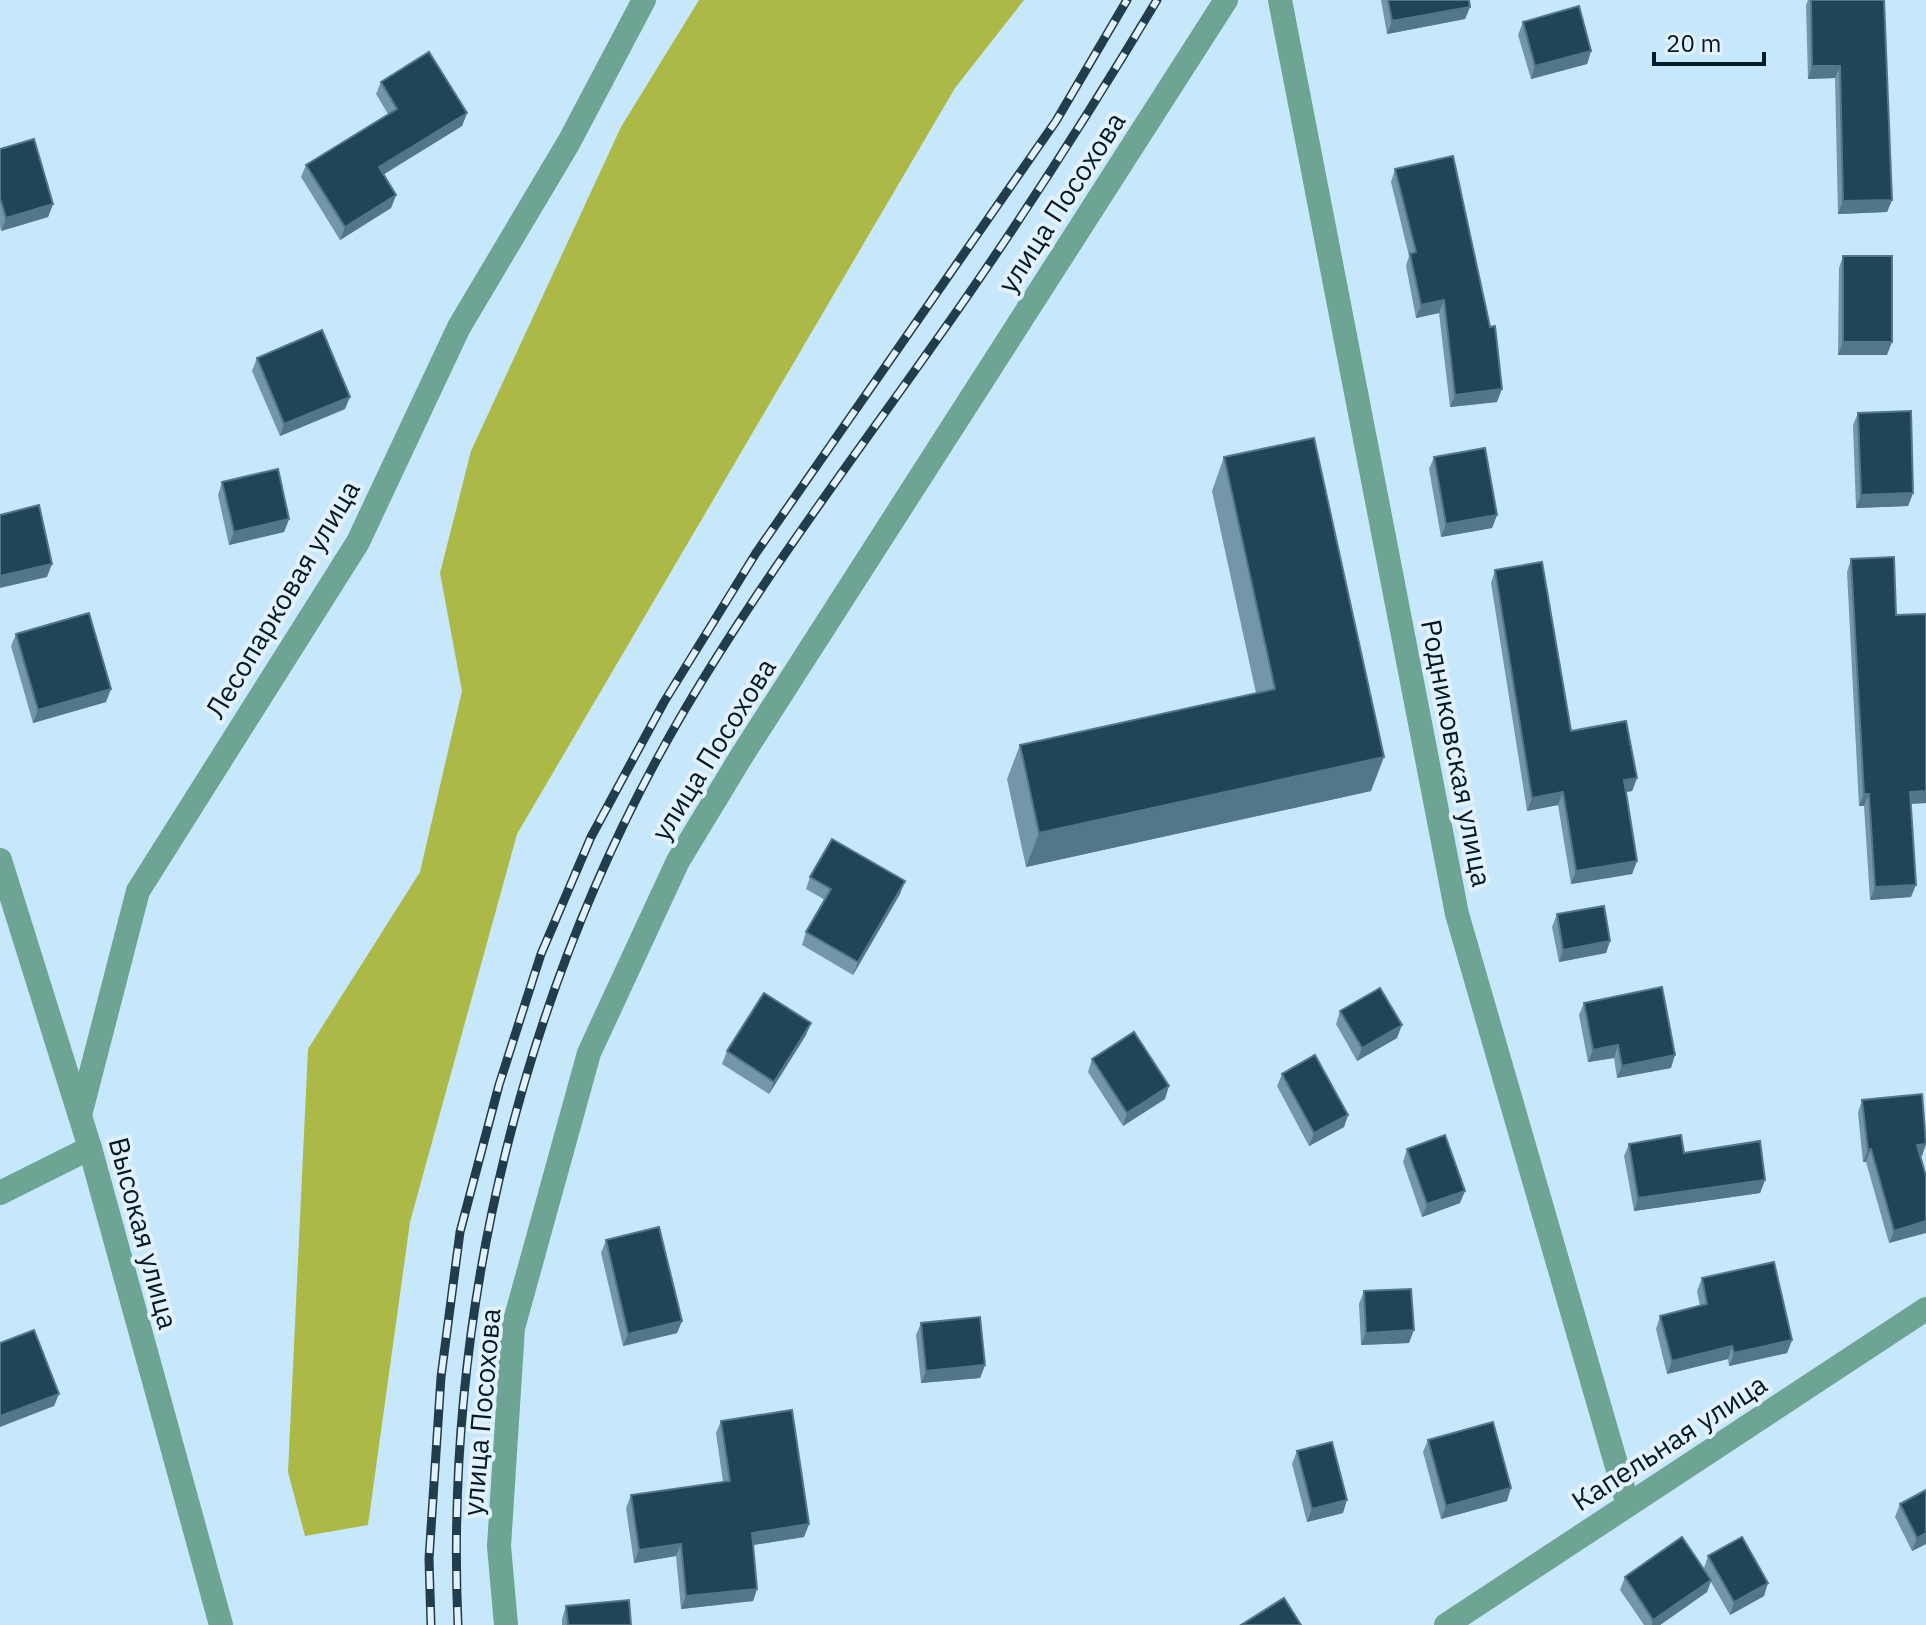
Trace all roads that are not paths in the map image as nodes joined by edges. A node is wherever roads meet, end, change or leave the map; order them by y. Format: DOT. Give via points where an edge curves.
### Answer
graph roads {
  1 [pos="644,0"];
  2 [pos="1226,0"];
  3 [pos="1280,0"];
  4 [pos="0,860"];
  5 [pos="80,1115"];
  6 [pos="90,1148"];
  7 [pos="0,1193"];
  8 [pos="1926,1309"];
  9 [pos="1628,1505"];
  10 [pos="221,1625"];
  11 [pos="506,1625"];
  12 [pos="1446,1625"];
  1 -- 5 [label="street, Лесопарковая улица" via="569,142 459,327 358,542 138,891"];
  2 -- 11 [label="street, улица Посохова" via="678,861 589,1053 513,1328 499,1546"];
  3 -- 9 [label="street, Родниковская улица" via="1457,914"];
  4 -- 5 [label="street, Высокая улица"];
  5 -- 6 [label="street, Высокая улица"];
  6 -- 7 [label="street"];
  6 -- 10 [label="street, Высокая улица"];
  8 -- 9 [label="street, Капельная улица"];
  9 -- 12 [label="street, Капельная улица"];
}
